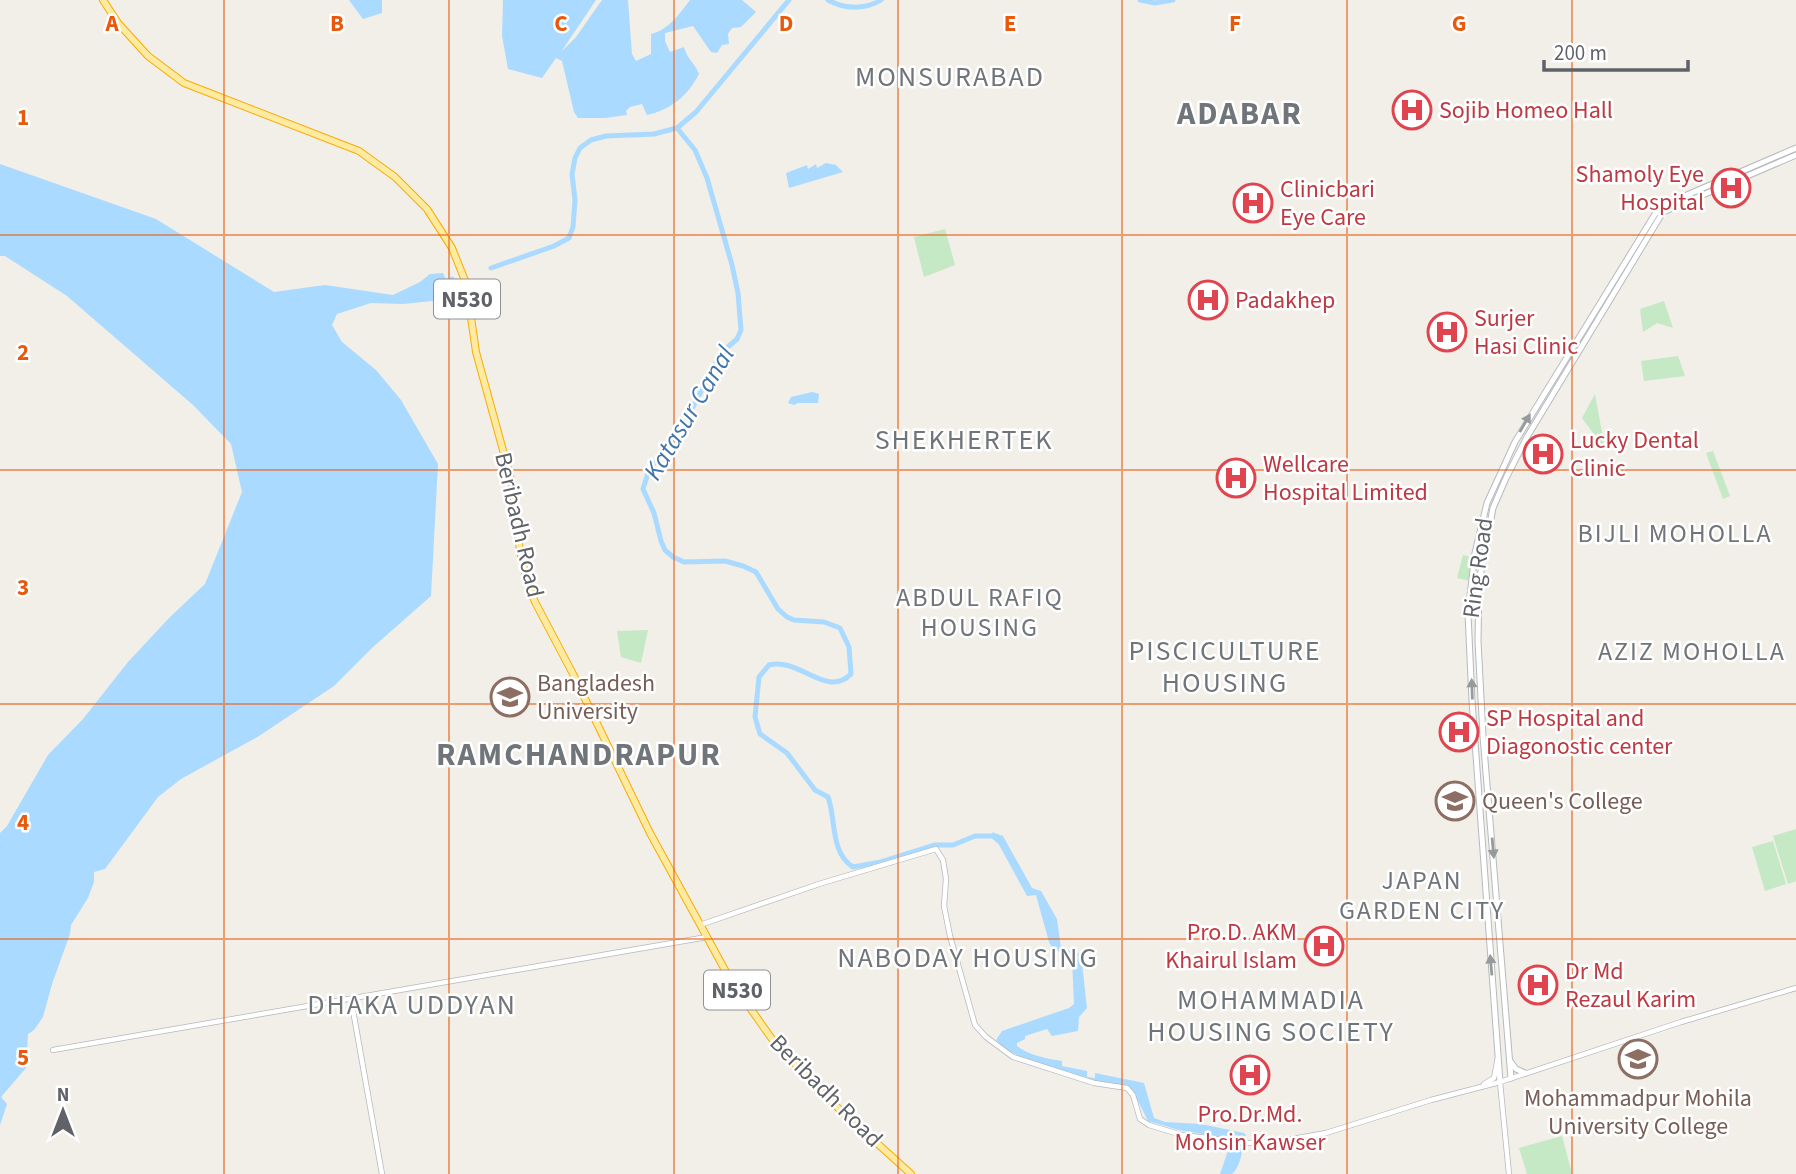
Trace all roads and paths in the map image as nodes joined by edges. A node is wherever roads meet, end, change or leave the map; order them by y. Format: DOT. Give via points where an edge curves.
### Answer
graph roads {
  1 [pos="103,0"];
  2 [pos="1796,148"];
  3 [pos="1796,155"];
  4 [pos="1498,915"];
  5 [pos="1486,916"];
  6 [pos="700,925"];
  7 [pos="707,937"];
  8 [pos="1796,988"];
  9 [pos="1503,996"];
  10 [pos="1493,997"];
  11 [pos="351,999"];
  12 [pos="54,1050"];
  13 [pos="1498,1056"];
  14 [pos="1508,1058"];
  15 [pos="1525,1073"];
  16 [pos="1511,1078"];
  17 [pos="1500,1082"];
  18 [pos="1471,1090"];
  19 [pos="382,1174"];
  20 [pos="911,1174"];
  21 [pos="1508,1174"];
  1 -- 6 [label="highway, Beribadh Road / N530" via="148,56 184,83 359,151 395,177 445,234 466,283 475,352 512,483 520,551 534,601"];
  5 -- 2 [label="main road, Ring Road, one-way" via="1468,614 1487,503 1523,427 1655,214 1667,204"];
  3 -- 4 [label="main road, Ring Road, one-way" via="1663,212 1527,437 1493,508 1479,582 1477,632"];
  4 -- 5 [label="main road"];
  4 -- 9 [label="main road, Ring Road"];
  10 -- 5 [label="main road, Ring Road, one-way"];
  6 -- 7 [label="highway, Beribadh Road / N530"];
  6 -- 18 [label="street" via="936,849 946,879 944,906 975,1025 1013,1057 1094,1083 1127,1088 1140,1119 1150,1125 1182,1135 1258,1144 1326,1133"];
  7 -- 11 [label="street"];
  7 -- 20 [label="highway, Beribadh Road / N530" via="742,998 789,1059"];
  8 -- 15 [label="street"];
  9 -- 10 [label="main road"];
  9 -- 14 [label="main road, Ring Road"];
  10 -- 13 [label="main road, Ring Road"];
  11 -- 12 [label="street"];
  11 -- 19 [label="street"];
  13 -- 17 [label="main road, Ring Road"];
  13 -- 18 [label="street" via="1494,1078"];
  14 -- 15 [label="main road"];
  14 -- 16 [label="main road, Ring Road"];
  15 -- 16 [label="street"];
  16 -- 17 [label="street"];
  17 -- 18 [label="street"];
  17 -- 21 [label="street"];
}
